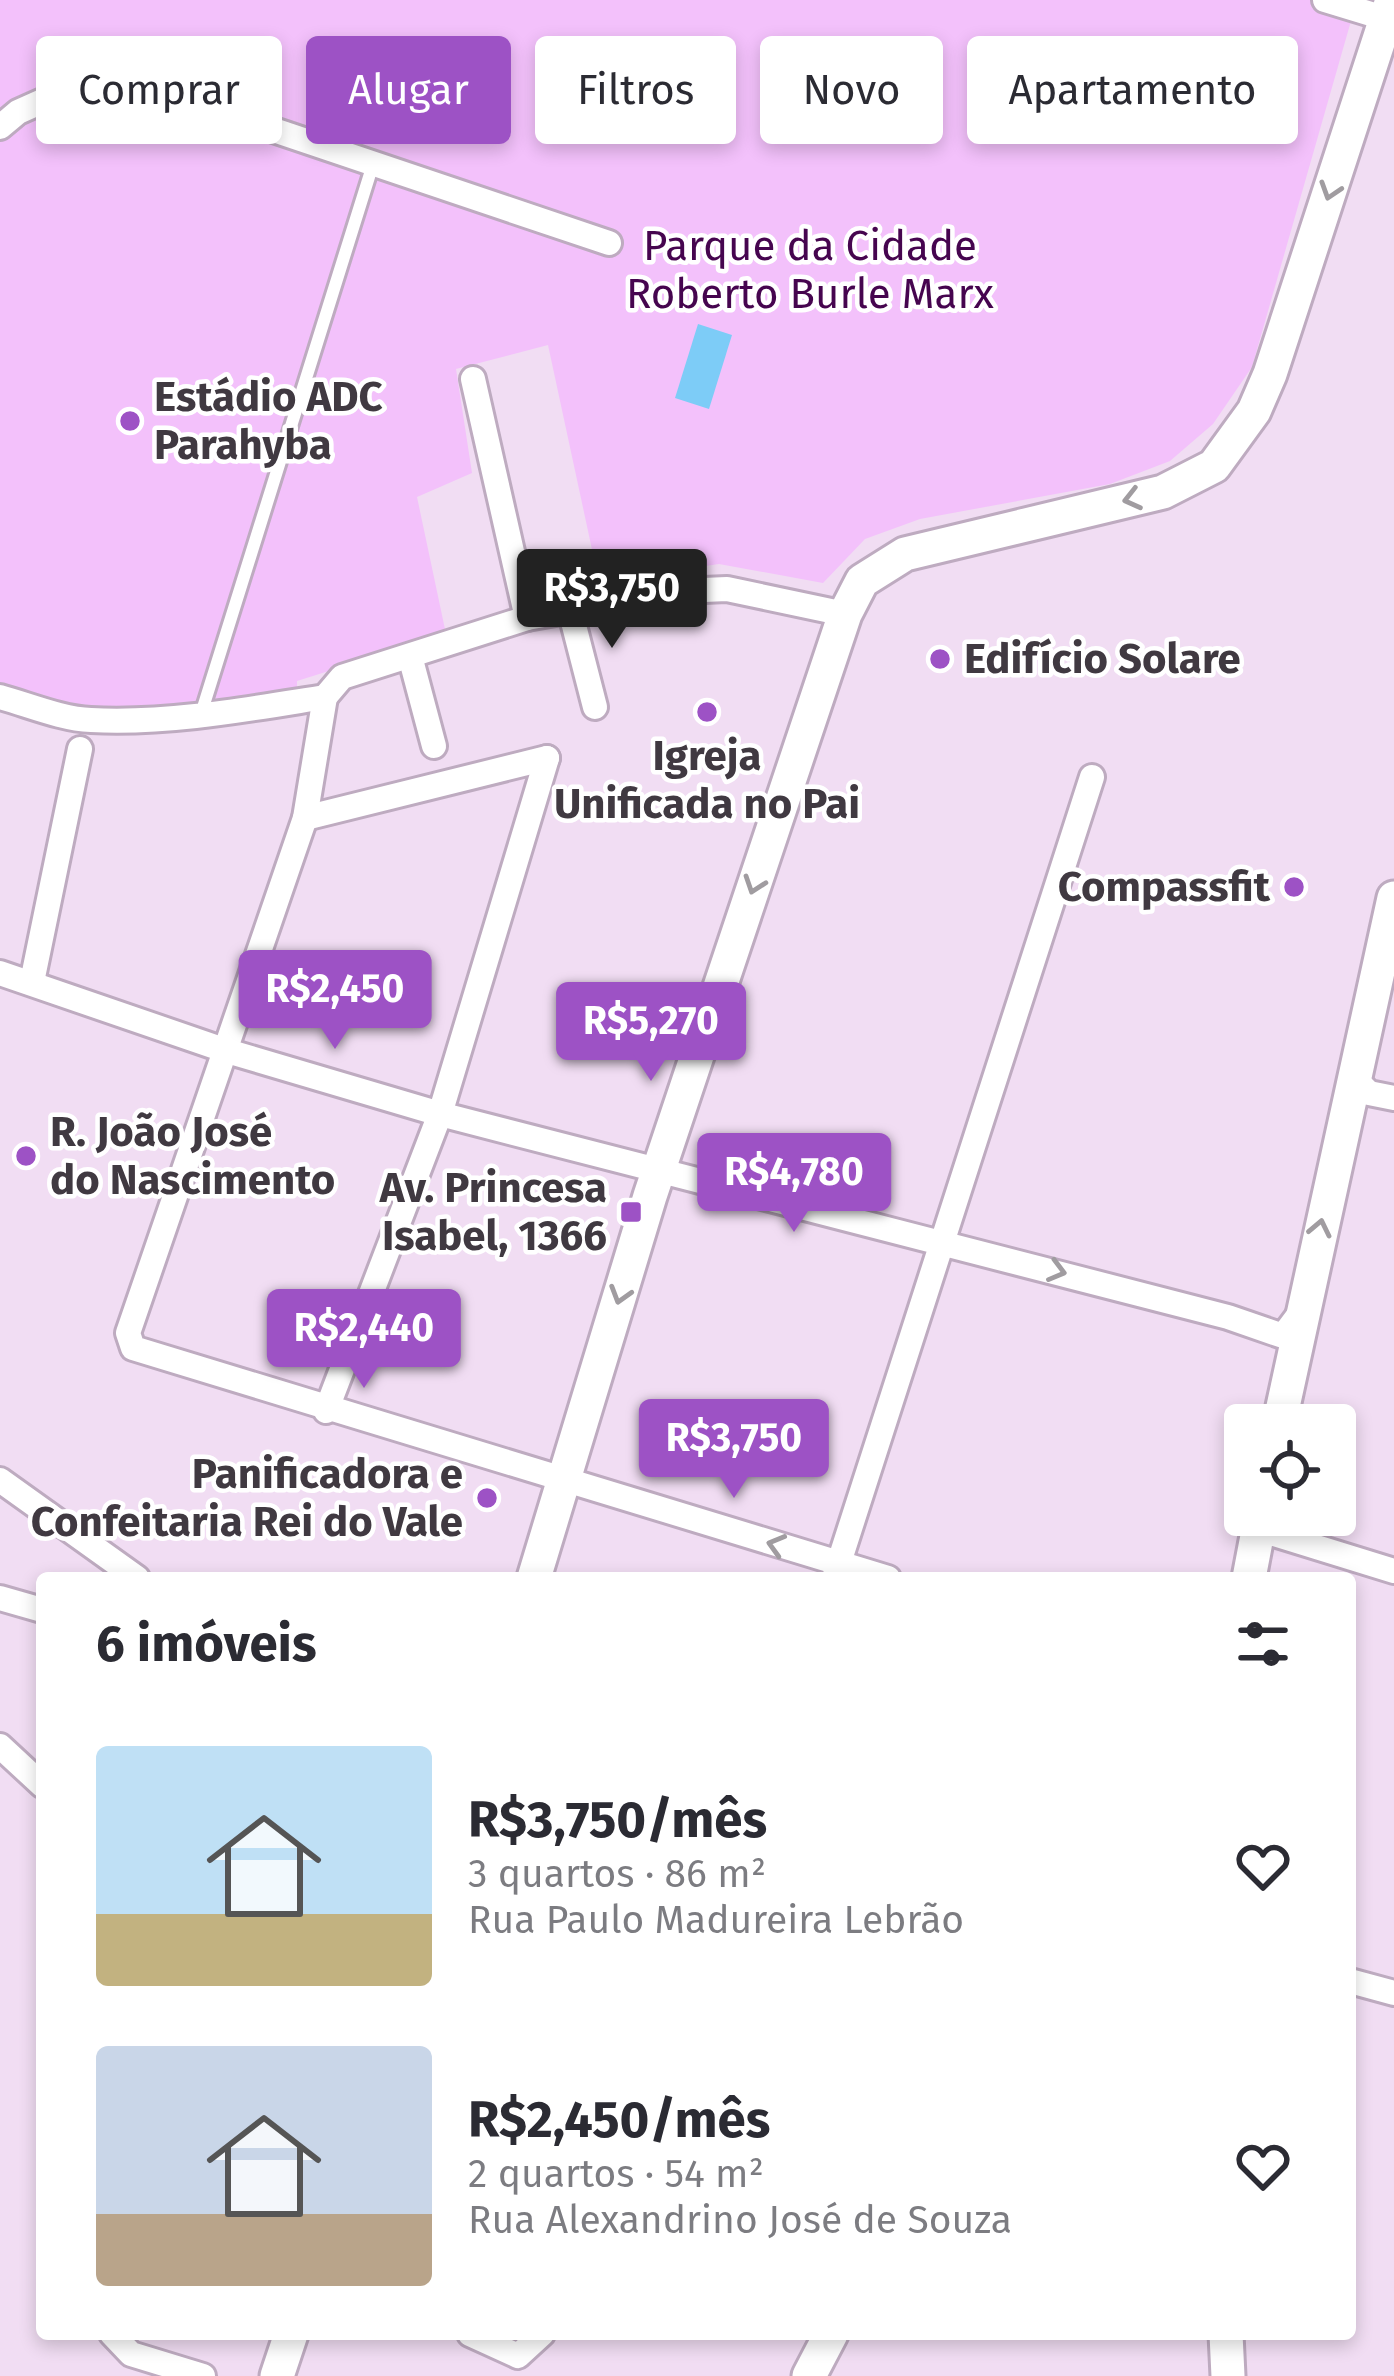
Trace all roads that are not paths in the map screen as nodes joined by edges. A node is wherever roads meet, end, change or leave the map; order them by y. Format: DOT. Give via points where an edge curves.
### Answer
graph roads {
  1 [pos="1325,0"];
  2 [pos="1390,13"];
  3 [pos="0,127"];
  4 [pos="374,161"];
  5 [pos="609,243"];
  6 [pos="473,379"];
  7 [pos="570,610"];
  8 [pos="845,614"];
  9 [pos="527,618"];
  10 [pos="410,656"];
  11 [pos="0,697"];
  12 [pos="325,697"];
  13 [pos="596,707"];
  14 [pos="201,715"];
  15 [pos="434,746"];
  16 [pos="80,749"];
  17 [pos="1092,777"];
  18 [pos="305,818"];
  19 [pos="1394,898"];
  20 [pos="1385,972"];
  21 [pos="0,973"];
  22 [pos="32,982"];
  23 [pos="226,1052"];
  24 [pos="1352,1076"];
  25 [pos="1394,1098"];
  26 [pos="440,1114"];
  27 [pos="659,1171"];
  28 [pos="944,1240"];
  29 [pos="1303,1310"];
  30 [pos="1284,1404"];
  31 [pos="326,1412"];
  32 [pos="0,1480"];
  33 [pos="562,1483"];
  34 [pos="1257,1536"];
  35 [pos="1298,1536"];
  36 [pos="837,1570"];
  37 [pos="1394,1571"];
  38 [pos="129,1572"];
  39 [pos="536,1572"];
  40 [pos="1250,1572"];
  41 [pos="0,1598"];
  42 [pos="36,1608"];
  43 [pos="0,1746"];
  44 [pos="36,1779"];
  45 [pos="1356,1983"];
  46 [pos="1394,1993"];
  47 [pos="115,2340"];
  48 [pos="289,2340"];
  49 [pos="480,2340"];
  50 [pos="828,2340"];
  51 [pos="1226,2340"];
  52 [pos="538,2341"];
  53 [pos="203,2376"];
  54 [pos="277,2376"];
  55 [pos="808,2376"];
  56 [pos="1228,2376"];
  1 -- 2 [label="street"];
  2 -- 8 [label="main road, one-way" via="1270,374 1254,412 1214,466 1163,492 905,554 862,581"];
  3 -- 4 [label="street" via="85,82 220,112"];
  4 -- 5 [label="street"];
  4 -- 14 [label="lane"];
  6 -- 9 [label="street"];
  7 -- 8 [label="street" via="727,589"];
  7 -- 9 [label="street"];
  7 -- 13 [label="street"];
  8 -- 27 [label="main road, one-way"];
  9 -- 10 [label="street"];
  10 -- 12 [label="street" via="342,676"];
  10 -- 15 [label="street"];
  11 -- 14 [label="street" via="87,720"];
  12 -- 14 [label="street"];
  12 -- 18 [label="street"];
  16 -- 22 [label="street"];
  17 -- 28 [label="street"];
  18 -- 23 [label="street"];
  18 -- 26 [label="street" via="547,758"];
  19 -- 20 [label="main road"];
  20 -- 24 [label="main road"];
  21 -- 22 [label="street"];
  22 -- 23 [label="street"];
  23 -- 26 [label="street"];
  23 -- 31 [label="street" via="128,1334 148,1357"];
  24 -- 25 [label="street" via="1369,1093"];
  29 -- 24 [label="main road, one-way"];
  26 -- 27 [label="street"];
  26 -- 31 [label="street"];
  27 -- 28 [label="street"];
  27 -- 33 [label="main road, one-way"];
  28 -- 29 [label="street, one-way" via="1272,1336 1292,1329"];
  28 -- 36 [label="street"];
  29 -- 30 [label="main road"];
  31 -- 33 [label="street"];
  32 -- 38 [label="street"];
  36 -- 33 [label="street, one-way"];
  33 -- 39 [label="main road"];
  34 -- 40 [label="main road"];
  35 -- 37 [label="street"];
  41 -- 42 [label="street"];
  43 -- 44 [label="street"];
  45 -- 46 [label="street"];
  47 -- 53 [label="street" via="130,2354"];
  48 -- 54 [label="main road"];
  49 -- 52 [label="street" via="518,2356"];
  50 -- 55 [label="main road"];
  51 -- 56 [label="main road"];
}
